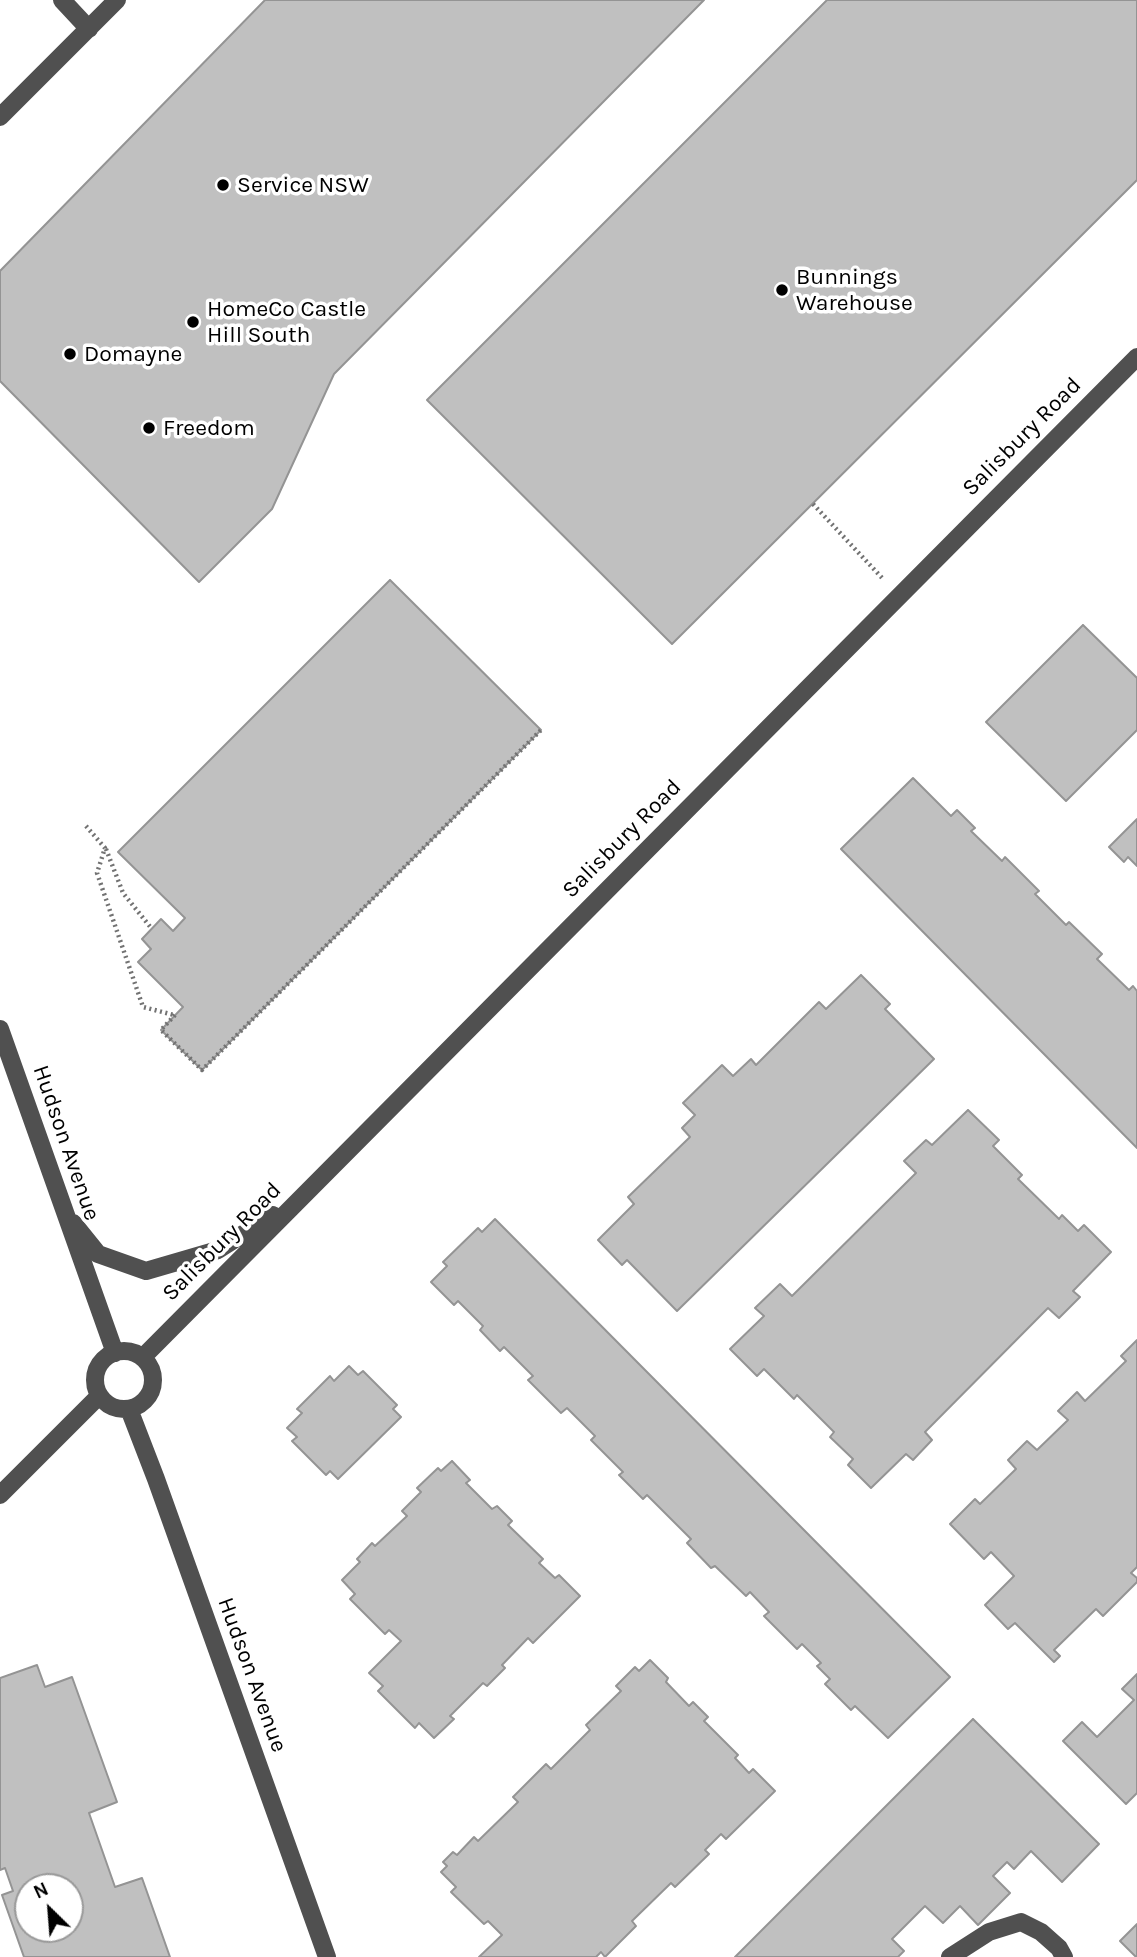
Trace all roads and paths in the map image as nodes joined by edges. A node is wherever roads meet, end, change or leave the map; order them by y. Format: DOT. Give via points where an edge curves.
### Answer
graph roads {
  1 [pos="62,0"];
  2 [pos="117,0"];
  3 [pos="89,29"];
  4 [pos="0,117"];
  5 [pos="1137,357"];
  6 [pos="813,505"];
  7 [pos="898,596"];
  8 [pos="541,730"];
  9 [pos="86,826"];
  10 [pos="106,848"];
  11 [pos="152,929"];
  12 [pos="0,1029"];
  13 [pos="302,1196"];
  14 [pos="65,1212"];
  15 [pos="114,1353"];
  16 [pos="143,1357"];
  17 [pos="99,1396"];
  18 [pos="129,1409"];
  19 [pos="0,1495"];
  20 [pos="327,1957"];
  21 [pos="950,1957"];
  22 [pos="1064,1957"];
  1 -- 3 [label="street"];
  2 -- 3 [label="street"];
  3 -- 4 [label="street"];
  5 -- 7 [label="street, Salisbury Road"];
  6 -- 7 [label="path"];
  7 -- 13 [label="street, Salisbury Road"];
  8 -- 10 [label="path" via="202,1070 160,1030 175,1015 143,1007 97,873"];
  9 -- 10 [label="path"];
  10 -- 11 [label="path" via="122,893"];
  12 -- 14 [label="street, Hudson Avenue"];
  13 -- 14 [label="street" via="218,1250 146,1271 98,1254"];
  13 -- 16 [label="street, Salisbury Road"];
  14 -- 15 [label="street, Hudson Avenue"];
  15 -- 16 [label="street"];
  15 -- 17 [label="street" via="96,1371"];
  16 -- 18 [label="street" via="154,1383 146,1400"];
  17 -- 18 [label="street" via="112,1407"];
  17 -- 19 [label="street"];
  18 -- 20 [label="street, Hudson Avenue"];
  21 -- 22 [label="street" via="989,1932 1021,1922 1041,1932"];
}
